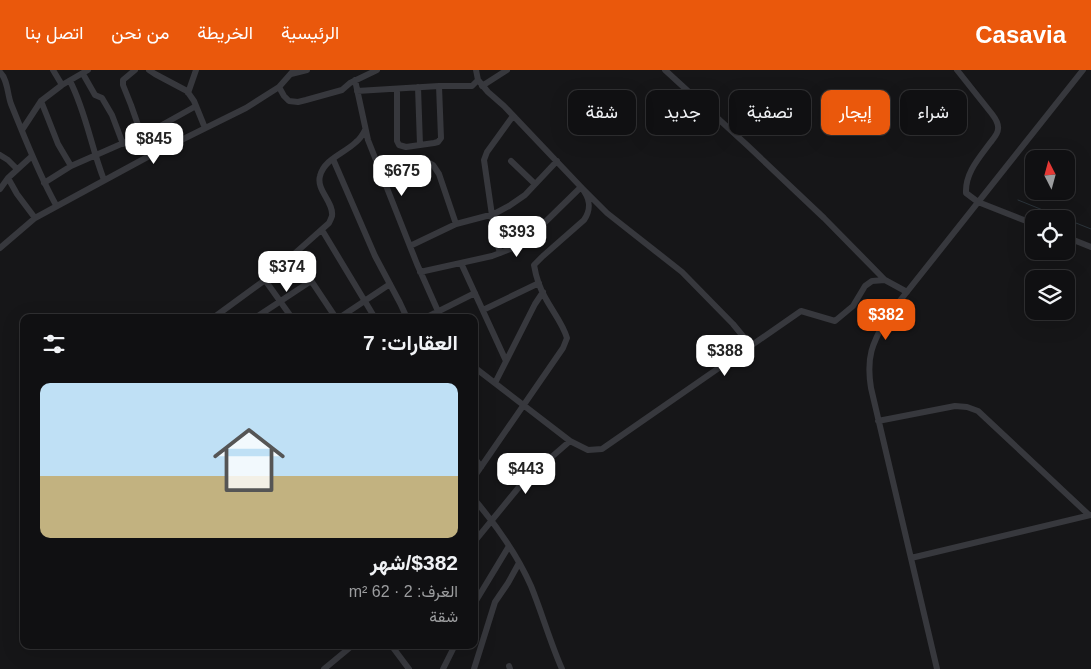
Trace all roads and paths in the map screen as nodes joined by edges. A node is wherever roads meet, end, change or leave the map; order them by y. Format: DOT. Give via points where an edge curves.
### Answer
graph roads {
  1 [pos="53,70"];
  2 [pos="135,70"];
  3 [pos="149,70"];
  4 [pos="196,70"];
  5 [pos="307,70"];
  6 [pos="377,70"];
  7 [pos="476,70"];
  8 [pos="507,70"];
  9 [pos="665,70"];
  10 [pos="957,70"];
  11 [pos="1083,70"];
  12 [pos="0,72"];
  13 [pos="86,72"];
  14 [pos="292,72"];
  15 [pos="355,80"];
  16 [pos="478,80"];
  17 [pos="70,81"];
  18 [pos="62,85"];
  19 [pos="439,86"];
  20 [pos="482,86"];
  21 [pos="279,87"];
  22 [pos="418,87"];
  23 [pos="397,89"];
  24 [pos="358,91"];
  25 [pos="188,93"];
  26 [pos="40,101"];
  27 [pos="196,106"];
  28 [pos="513,116"];
  29 [pos="205,128"];
  30 [pos="22,130"];
  31 [pos="365,130"];
  32 [pos="142,135"];
  33 [pos="123,144"];
  34 [pos="420,145"];
  35 [pos="153,154"];
  36 [pos="0,155"];
  37 [pos="95,155"];
  38 [pos="32,156"];
  39 [pos="333,159"];
  40 [pos="376,159"];
  41 [pos="511,161"];
  42 [pos="557,161"];
  43 [pos="71,166"];
  44 [pos="16,169"];
  45 [pos="8,178"];
  46 [pos="104,180"];
  47 [pos="44,183"];
  48 [pos="535,184"];
  49 [pos="581,187"];
  50 [pos="0,189"];
  51 [pos="978,202"];
  52 [pos="56,206"];
  53 [pos="492,214"];
  54 [pos="35,218"];
  55 [pos="1025,220"];
  56 [pos="456,224"];
  57 [pos="322,230"];
  58 [pos="1075,241"];
  59 [pos="410,246"];
  60 [pos="1091,247"];
  61 [pos="0,248"];
  62 [pos="500,253"];
  63 [pos="294,255"];
  64 [pos="461,263"];
  65 [pos="420,272"];
  66 [pos="265,280"];
  67 [pos="885,280"];
  68 [pos="311,281"];
  69 [pos="539,283"];
  70 [pos="390,284"];
  71 [pos="543,292"];
  72 [pos="907,292"];
  73 [pos="475,293"];
  74 [pos="365,300"];
  75 [pos="280,301"];
  76 [pos="483,310"];
  77 [pos="220,314"];
  78 [pos="261,314"];
  79 [pos="289,314"];
  80 [pos="334,314"];
  81 [pos="343,314"];
  82 [pos="373,314"];
  83 [pos="405,314"];
  84 [pos="440,314"];
  85 [pos="751,346"];
  86 [pos="506,361"];
  87 [pos="478,370"];
  88 [pos="494,383"];
  89 [pos="524,405"];
  90 [pos="878,421"];
  91 [pos="570,441"];
  92 [pos="478,463"];
  93 [pos="481,467"];
  94 [pos="478,472"];
  95 [pos="478,504"];
  96 [pos="1090,515"];
  97 [pos="492,520"];
  98 [pos="478,537"];
  99 [pos="509,546"];
  100 [pos="911,558"];
  101 [pos="519,563"];
  102 [pos="478,597"];
  103 [pos="348,649"];
  104 [pos="394,649"];
  105 [pos="453,649"];
  106 [pos="324,669"];
  107 [pos="409,669"];
  108 [pos="444,669"];
  109 [pos="474,669"];
  110 [pos="562,669"];
  111 [pos="937,669"];
  1 -- 18 [label="street"];
  2 -- 32 [label="street" via="122,83"];
  3 -- 25 [label="street"];
  4 -- 25 [label="street"];
  5 -- 14 [label="street"];
  6 -- 15 [label="street"];
  7 -- 16 [label="street"];
  8 -- 20 [label="street"];
  9 -- 67 [label="street" via="817,211"];
  10 -- 51 [label="street" via="998,125 995,136 969,174 966,193"];
  11 -- 51 [label="street"];
  12 -- 30 [label="street"];
  13 -- 17 [label="street"];
  13 -- 33 [label="street" via="95,95 102,98 112,115"];
  14 -- 21 [label="street"];
  15 -- 21 [label="street" via="342,90 298,102 290,101"];
  15 -- 24 [label="street"];
  16 -- 19 [label="street" via="472,86"];
  16 -- 20 [label="street"];
  17 -- 18 [label="street"];
  17 -- 37 [label="street"];
  18 -- 26 [label="street"];
  19 -- 22 [label="street"];
  19 -- 34 [label="street" via="441,138 438,142"];
  20 -- 28 [label="street"];
  21 -- 29 [label="street"];
  22 -- 23 [label="street"];
  22 -- 34 [label="street"];
  23 -- 24 [label="street"];
  23 -- 34 [label="street" via="397,141 406,147"];
  24 -- 31 [label="street"];
  25 -- 27 [label="street"];
  26 -- 30 [label="street"];
  26 -- 43 [label="street"];
  27 -- 29 [label="street"];
  27 -- 32 [label="street"];
  28 -- 42 [label="street"];
  28 -- 53 [label="street" via="484,160"];
  29 -- 35 [label="street"];
  30 -- 38 [label="street"];
  31 -- 39 [label="street" via="356,143"];
  31 -- 40 [label="street"];
  32 -- 33 [label="street"];
  32 -- 35 [label="street"];
  33 -- 37 [label="street"];
  35 -- 46 [label="street"];
  36 -- 44 [label="street"];
  37 -- 43 [label="street"];
  37 -- 46 [label="street"];
  38 -- 44 [label="street"];
  38 -- 47 [label="street"];
  39 -- 57 [label="street" via="320,176 332,216"];
  39 -- 70 [label="street"];
  40 -- 56 [label="street" via="433,164"];
  40 -- 59 [label="street"];
  41 -- 48 [label="street"];
  42 -- 48 [label="street"];
  42 -- 49 [label="street"];
  43 -- 47 [label="street"];
  44 -- 45 [label="street"];
  45 -- 50 [label="street"];
  45 -- 54 [label="street"];
  46 -- 52 [label="street"];
  47 -- 52 [label="street"];
  48 -- 53 [label="street" via="525,195"];
  49 -- 62 [label="street" via="533,234"];
  49 -- 69 [label="street" via="589,198 588,215 534,265"];
  49 -- 85 [label="street" via="606,213 682,272"];
  51 -- 55 [label="street"];
  51 -- 72 [label="street"];
  52 -- 54 [label="street"];
  53 -- 56 [label="street"];
  53 -- 62 [label="street"];
  54 -- 61 [label="street"];
  56 -- 59 [label="street"];
  57 -- 63 [label="street"];
  57 -- 74 [label="street"];
  58 -- 60 [label="street"];
  59 -- 65 [label="street"];
  62 -- 64 [label="street"];
  63 -- 66 [label="street"];
  63 -- 68 [label="street"];
  64 -- 65 [label="street"];
  64 -- 73 [label="street"];
  65 -- 84 [label="street"];
  66 -- 75 [label="street"];
  66 -- 77 [label="street"];
  67 -- 72 [label="street"];
  67 -- 85 [label="street" via="872,281 865,286 853,306 835,321 801,311"];
  68 -- 75 [label="street"];
  68 -- 80 [label="street"];
  69 -- 71 [label="street"];
  69 -- 76 [label="street"];
  70 -- 74 [label="street"];
  70 -- 83 [label="street"];
  71 -- 86 [label="street"];
  71 -- 89 [label="street" via="568,338"];
  72 -- 90 [label="street" via="887,317 872,346 869,376"];
  73 -- 76 [label="street"];
  73 -- 84 [label="street"];
  74 -- 81 [label="street"];
  74 -- 82 [label="street"];
  75 -- 78 [label="street"];
  75 -- 79 [label="street"];
  76 -- 86 [label="street"];
  85 -- 91 [label="street" via="602,449 588,450"];
  86 -- 88 [label="street"];
  87 -- 88 [label="street"];
  88 -- 89 [label="street"];
  89 -- 91 [label="street"];
  89 -- 93 [label="street"];
  90 -- 96 [label="street" via="955,406 978,411"];
  90 -- 100 [label="street"];
  91 -- 97 [label="street" via="524,481"];
  92 -- 93 [label="street"];
  93 -- 94 [label="street"];
  95 -- 97 [label="street"];
  96 -- 100 [label="street"];
  97 -- 98 [label="street"];
  97 -- 99 [label="street"];
  99 -- 101 [label="street"];
  99 -- 102 [label="street"];
  100 -- 111 [label="street"];
  101 -- 109 [label="street" via="496,602"];
  101 -- 110 [label="street"];
  103 -- 106 [label="street"];
  104 -- 107 [label="street"];
  105 -- 108 [label="street"];
}
